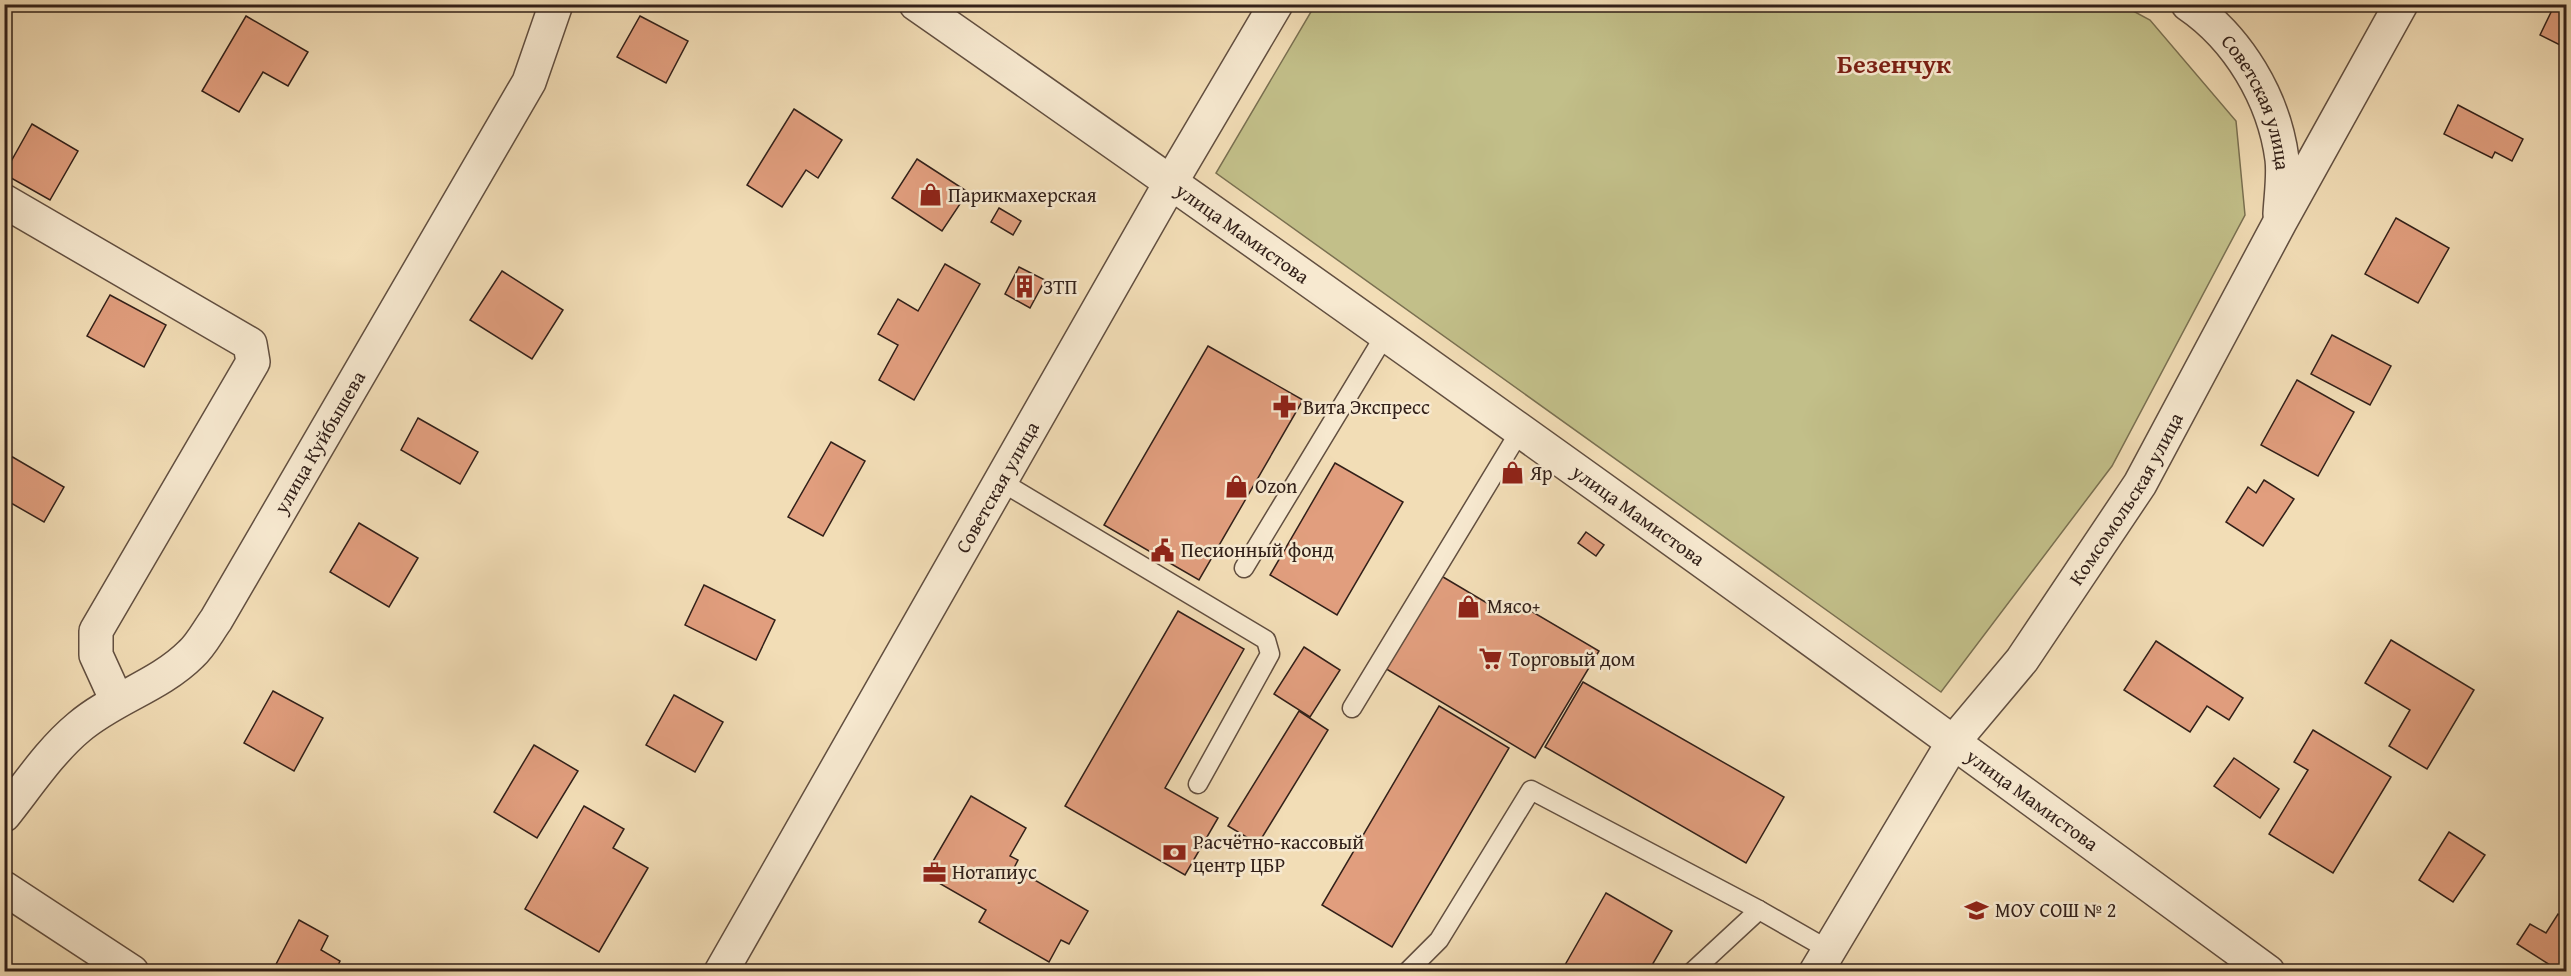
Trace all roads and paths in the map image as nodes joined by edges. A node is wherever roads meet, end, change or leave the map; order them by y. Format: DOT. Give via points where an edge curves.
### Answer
graph roads {
  1 [pos="556,4"];
  2 [pos="916,4"];
  3 [pos="1276,4"];
  4 [pos="2188,4"];
  5 [pos="2402,4"];
  6 [pos="1171,182"];
  7 [pos="4,201"];
  8 [pos="2280,222"];
  9 [pos="1385,335"];
  10 [pos="1520,431"];
  11 [pos="1000,481"];
  12 [pos="1244,568"];
  13 [pos="117,701"];
  14 [pos="1352,708"];
  15 [pos="1954,741"];
  16 [pos="1198,784"];
  17 [pos="4,815"];
  18 [pos="4,888"];
  19 [pos="1759,910"];
  20 [pos="1822,961"];
  21 [pos="132,972"];
  22 [pos="721,972"];
  23 [pos="1407,972"];
  24 [pos="1692,972"];
  25 [pos="2268,972"];
  1 -- 13 [label="street, улица Куйбышева" via="529,82 216,621 192,653 166,674"];
  2 -- 6 [label="street, улица Мамистова"];
  3 -- 6 [label="street, Советская улица"];
  4 -- 8 [label="street, Советская улица" via="2208,18 2235,48 2268,107 2283,161"];
  5 -- 8 [label="street, Комсомольская улица"];
  6 -- 9 [label="street, улица Мамистова"];
  6 -- 11 [label="street, Советская улица"];
  7 -- 13 [label="street" via="250,344 253,362 96,631 96,655"];
  8 -- 15 [label="street, Комсомольская улица" via="2140,484 2022,660"];
  9 -- 10 [label="street, улица Мамистова"];
  9 -- 12 [label="lane"];
  10 -- 14 [label="lane"];
  10 -- 15 [label="street, улица Мамистова"];
  11 -- 16 [label="lane" via="1266,640 1270,654"];
  11 -- 22 [label="street, Советская улица"];
  13 -- 17 [label="street, улица Куйбышева" via="78,728 52,754"];
  15 -- 20 [label="street, Комсомольская улица"];
  15 -- 25 [label="street, улица Мамистова"];
  18 -- 21 [label="street"];
  19 -- 20 [label="lane"];
  19 -- 23 [label="lane" via="1531,790 1439,940"];
  19 -- 24 [label="lane"];
}
